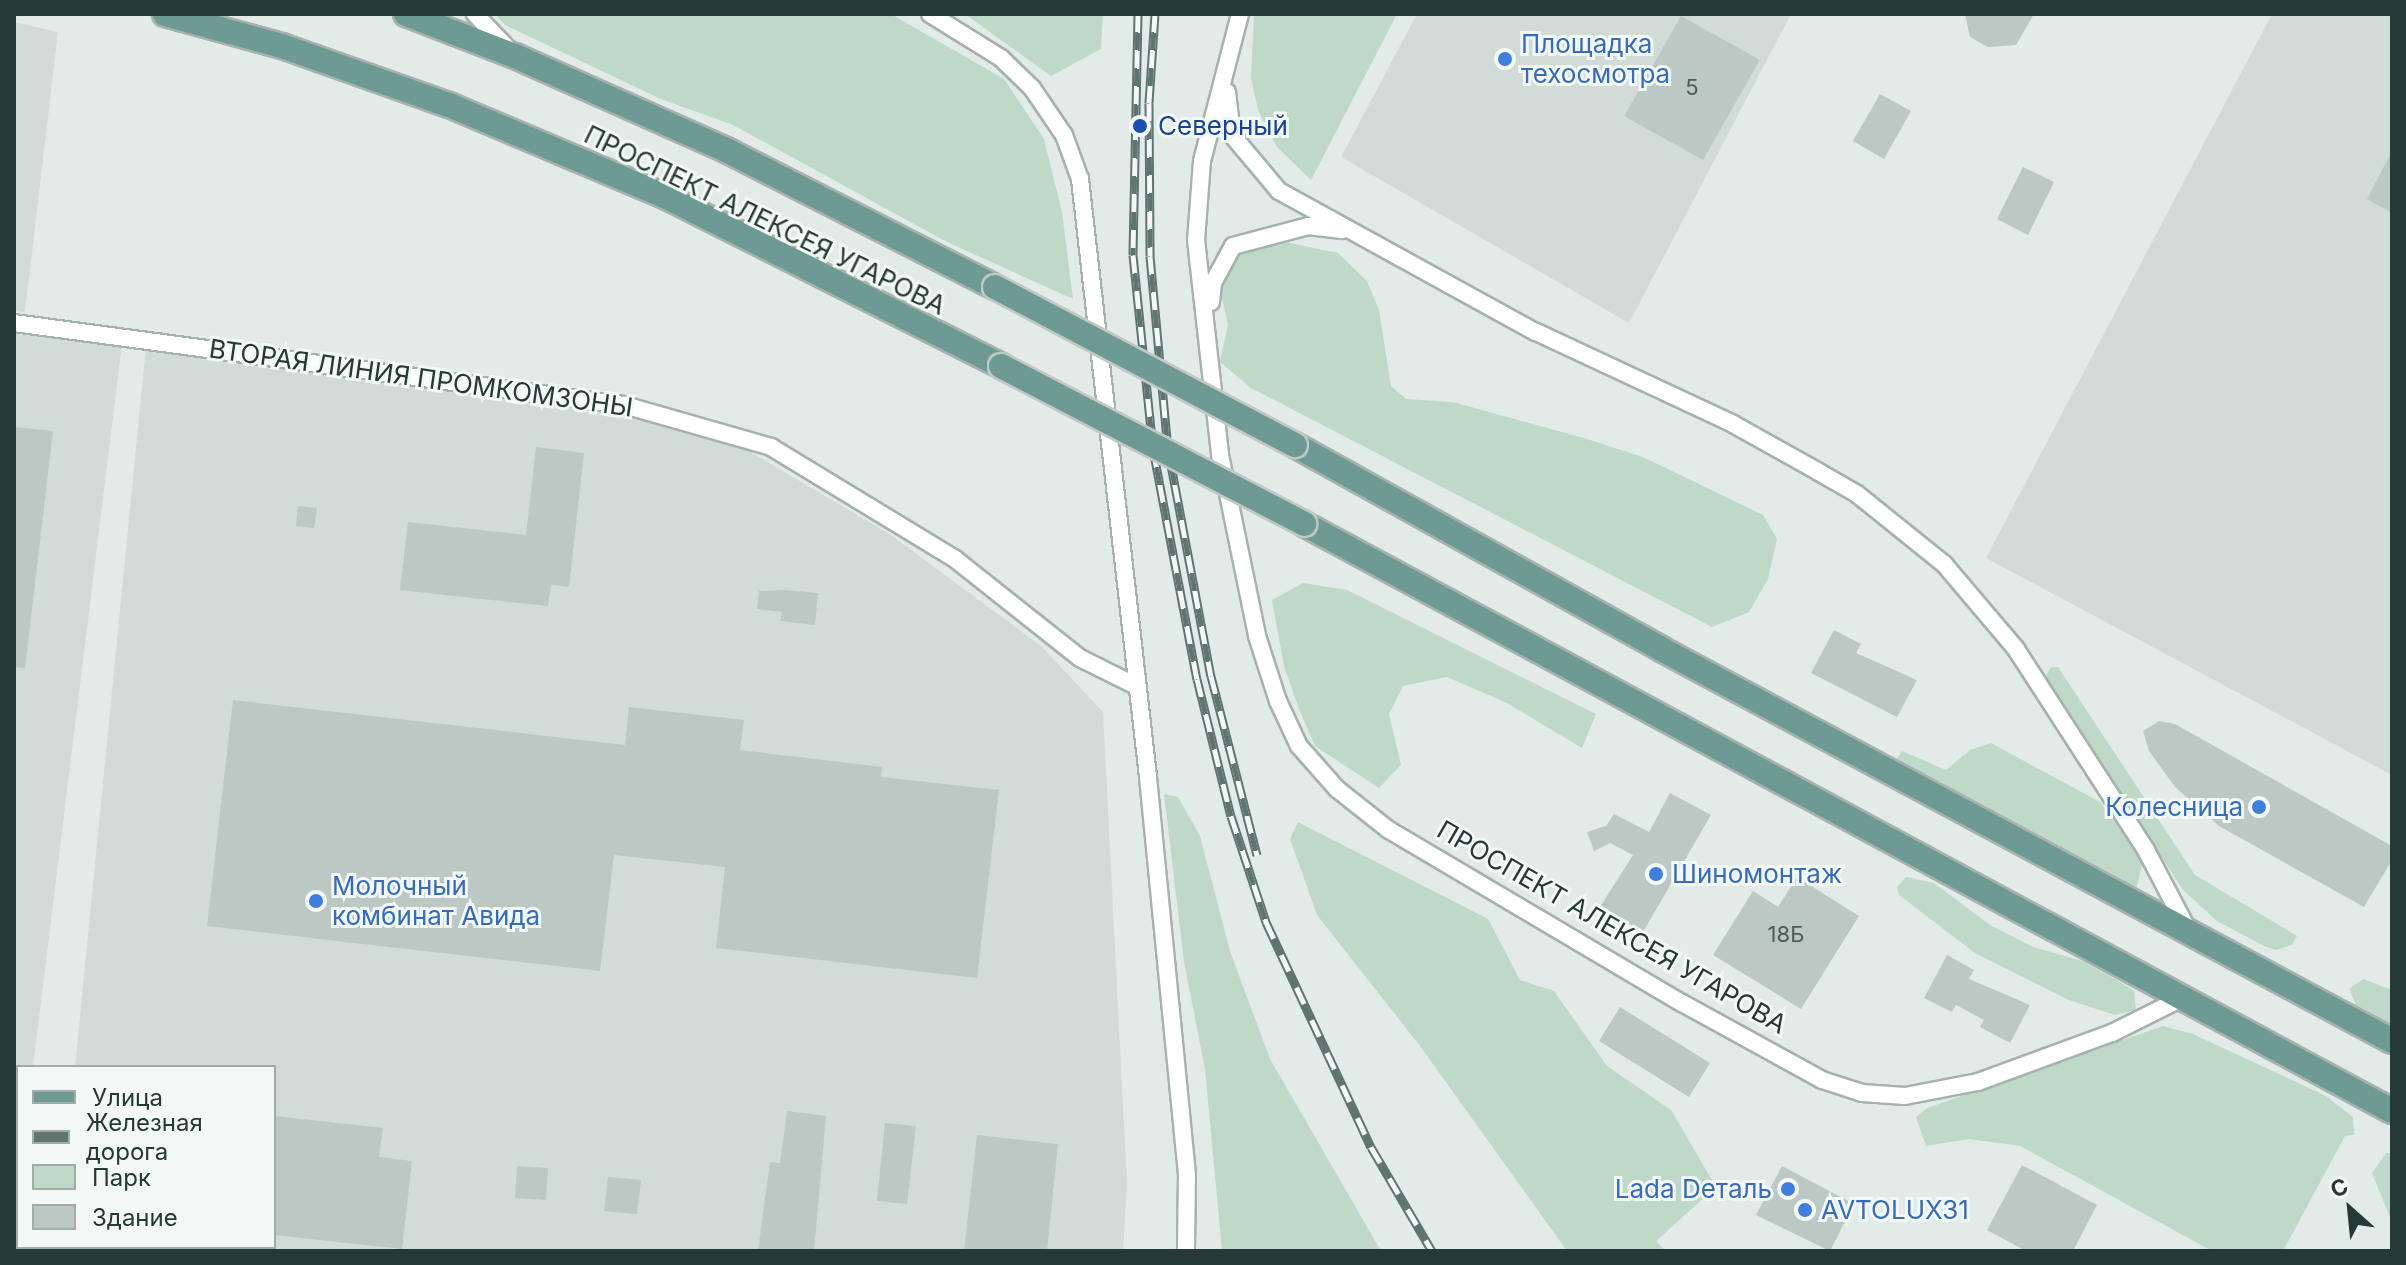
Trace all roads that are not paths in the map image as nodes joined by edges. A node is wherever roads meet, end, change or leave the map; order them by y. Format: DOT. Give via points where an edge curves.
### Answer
graph roads {
  1 [pos="165,14"];
  2 [pos="406,14"];
  3 [pos="475,14"];
  4 [pos="930,14"];
  5 [pos="1240,14"];
  6 [pos="515,56"];
  7 [pos="1227,62"];
  8 [pos="1352,231"];
  9 [pos="14,323"];
  10 [pos="1208,323"];
  11 [pos="1136,686"];
  12 [pos="2190,933"];
  13 [pos="2182,998"];
  14 [pos="2392,1041"];
  15 [pos="2392,1111"];
  16 [pos="1186,1251"];
  1 -- 13 [label="main road, ПРОСПЕКТ АЛЕКСЕЯ УГАРОВА, bridge" via="282,46 478,117 667,197 1304,524"];
  2 -- 6 [label="main road, ПРОСПЕКТ АЛЕКСЕЯ УГАРОВА"];
  3 -- 6 [label="street"];
  4 -- 11 [label="street" via="1001,58 1032,88 1064,135 1080,179"];
  5 -- 7 [label="street, ПРОСПЕКТ АЛЕКСЕЯ УГАРОВА"];
  6 -- 12 [label="main road, ПРОСПЕКТ АЛЕКСЕЯ УГАРОВА, bridge" via="728,151 995,287"];
  7 -- 8 [label="street, ПРОСПЕКТ АЛЕКСЕЯ УГАРОВА" via="1226,109 1232,135 1279,191"];
  7 -- 10 [label="street, ПРОСПЕКТ АЛЕКСЕЯ УГАРОВА" via="1202,161 1196,240"];
  8 -- 10 [label="street, ПРОСПЕКТ АЛЕКСЕЯ УГАРОВА" via="1308,226 1233,246 1213,283"];
  8 -- 12 [label="street, ПРОСПЕКТ АЛЕКСЕЯ УГАРОВА" via="1536,332 1733,424 1817,471 1857,494 1944,564 2016,649 2146,850"];
  9 -- 11 [label="street, ВТОРАЯ ЛИНИЯ ПРОМКОМЗОНЫ" via="624,405 771,447 955,559 1080,658"];
  10 -- 13 [label="street, ПРОСПЕКТ АЛЕКСЕЯ УГАРОВА" via="1220,455 1257,636 1299,746 1337,789 1389,830 1682,1003 1822,1080 1862,1093 1905,1096 1978,1082 2112,1033"];
  11 -- 16 [label="street" via="1187,1175"];
  12 -- 14 [label="main road, ПРОСПЕКТ АЛЕКСЕЯ УГАРОВА"];
  13 -- 15 [label="main road, ПРОСПЕКТ АЛЕКСЕЯ УГАРОВА"];
}
